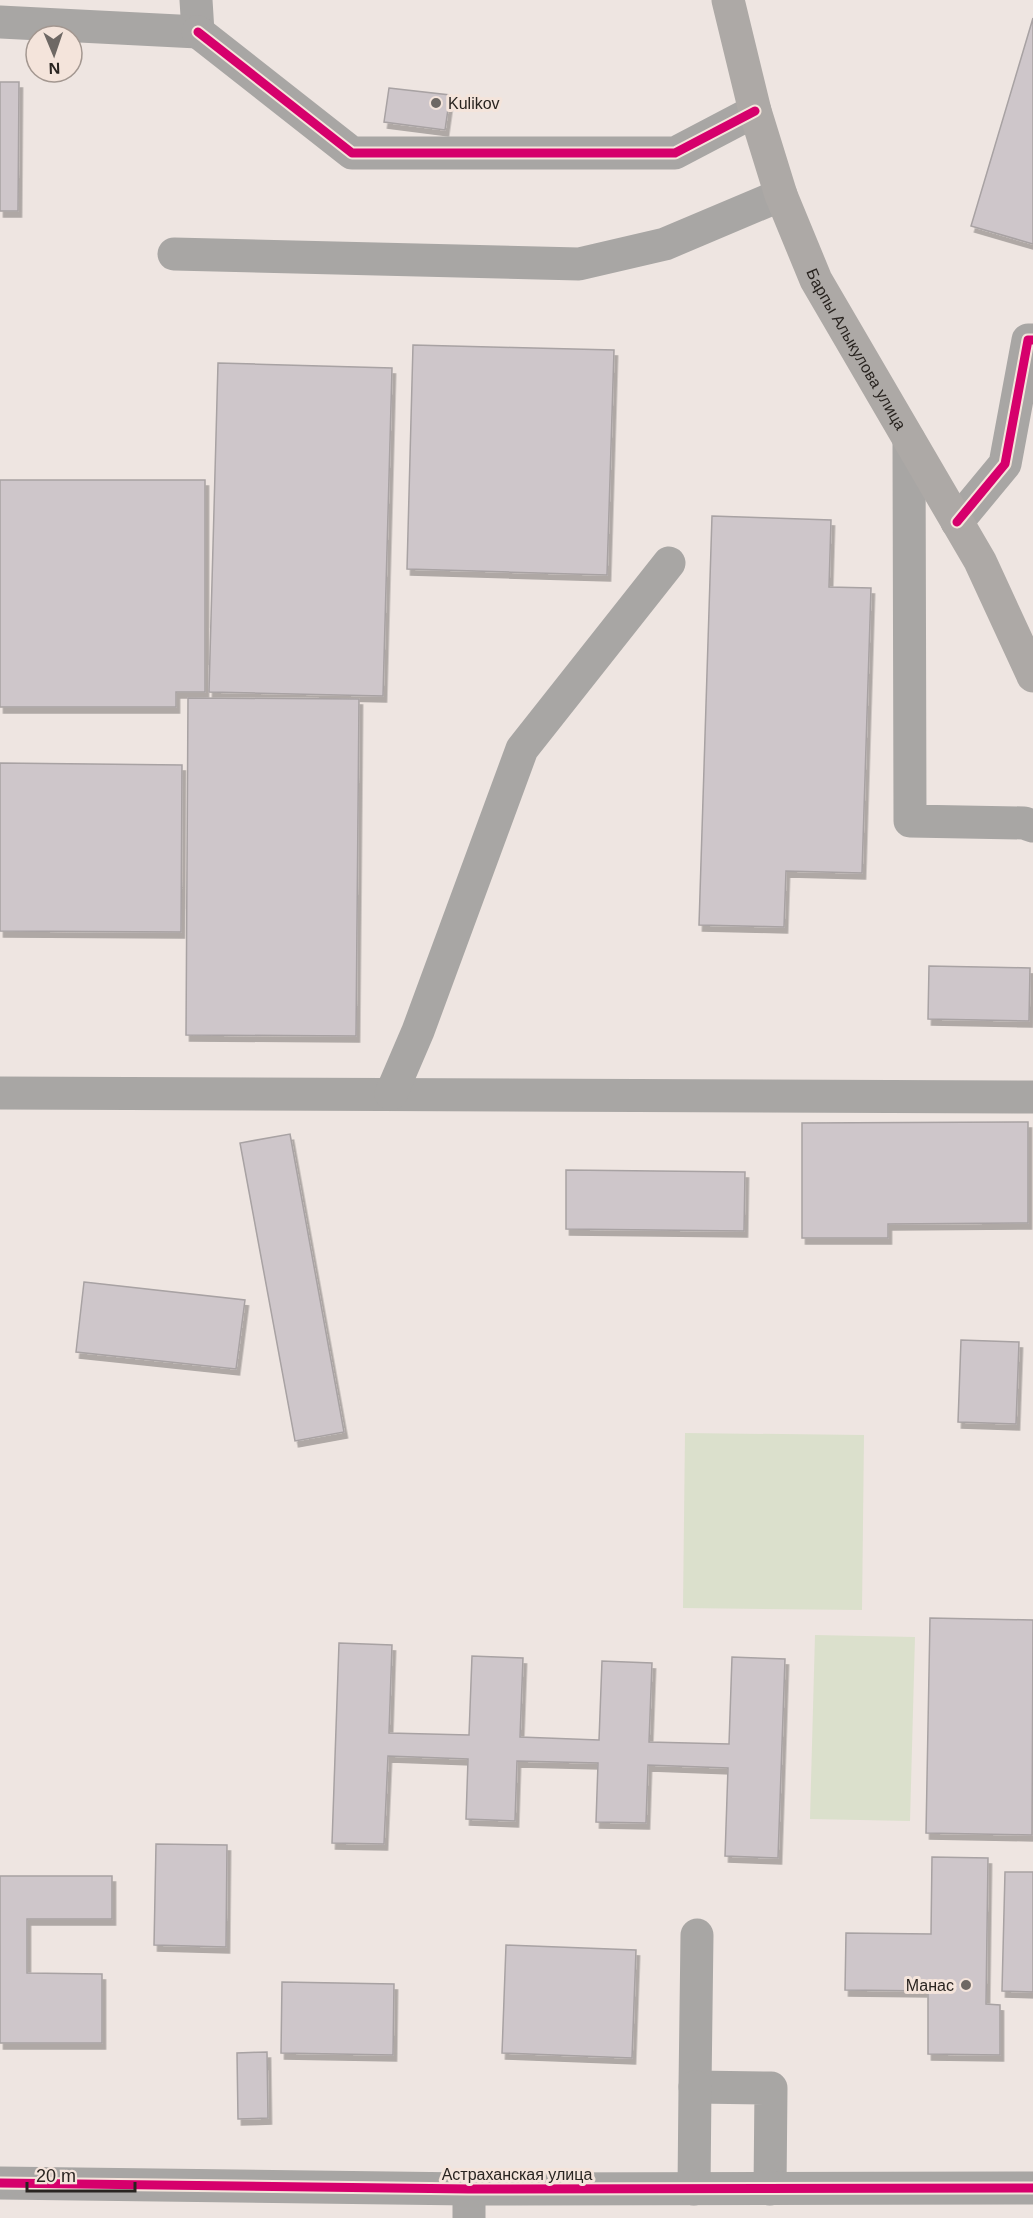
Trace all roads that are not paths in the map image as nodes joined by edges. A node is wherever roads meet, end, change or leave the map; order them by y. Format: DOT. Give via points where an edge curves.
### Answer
graph roads {
  1 [pos="196,0"];
  2 [pos="728,0"];
  3 [pos="0,22"];
  4 [pos="198,32"];
  5 [pos="755,111"];
  6 [pos="782,195"];
  7 [pos="174,254"];
  8 [pos="1033,340"];
  9 [pos="909,440"];
  10 [pos="957,522"];
  11 [pos="669,562"];
  12 [pos="1033,676"];
  13 [pos="1033,826"];
  14 [pos="0,1093"];
  15 [pos="391,1094"];
  16 [pos="1033,1097"];
  17 [pos="697,1935"];
  18 [pos="694,2087"];
  19 [pos="0,2183"];
  20 [pos="1033,2187"];
  21 [pos="694,2189"];
  22 [pos="770,2189"];
  23 [pos="469,2203"];
  1 -- 4 [label="street"];
  2 -- 5 [label="main road, Барпы Алыкулова улица"];
  3 -- 4 [label="street"];
  4 -- 5 [label="street" via="352,153 675,153"];
  5 -- 6 [label="main road, Барпы Алыкулова улица"];
  6 -- 7 [label="street" via="665,244 579,264"];
  6 -- 9 [label="main road, Барпы Алыкулова улица" via="816,280"];
  8 -- 10 [label="street" via="1028,340 1005,464"];
  9 -- 10 [label="main road, Барпы Алыкулова улица"];
  9 -- 13 [label="street" via="910,821"];
  10 -- 12 [label="main road, Барпы Алыкулова улица" via="980,561"];
  11 -- 15 [label="street" via="522,749"];
  14 -- 15 [label="street"];
  15 -- 16 [label="street"];
  17 -- 18 [label="street"];
  18 -- 21 [label="street"];
  18 -- 22 [label="street" via="771,2088"];
  19 -- 23 [label="street, Астраханская улица"];
  20 -- 22 [label="street, Астраханская улица"];
  21 -- 22 [label="street, Астраханская улица"];
  21 -- 23 [label="street, Астраханская улица"];
}
